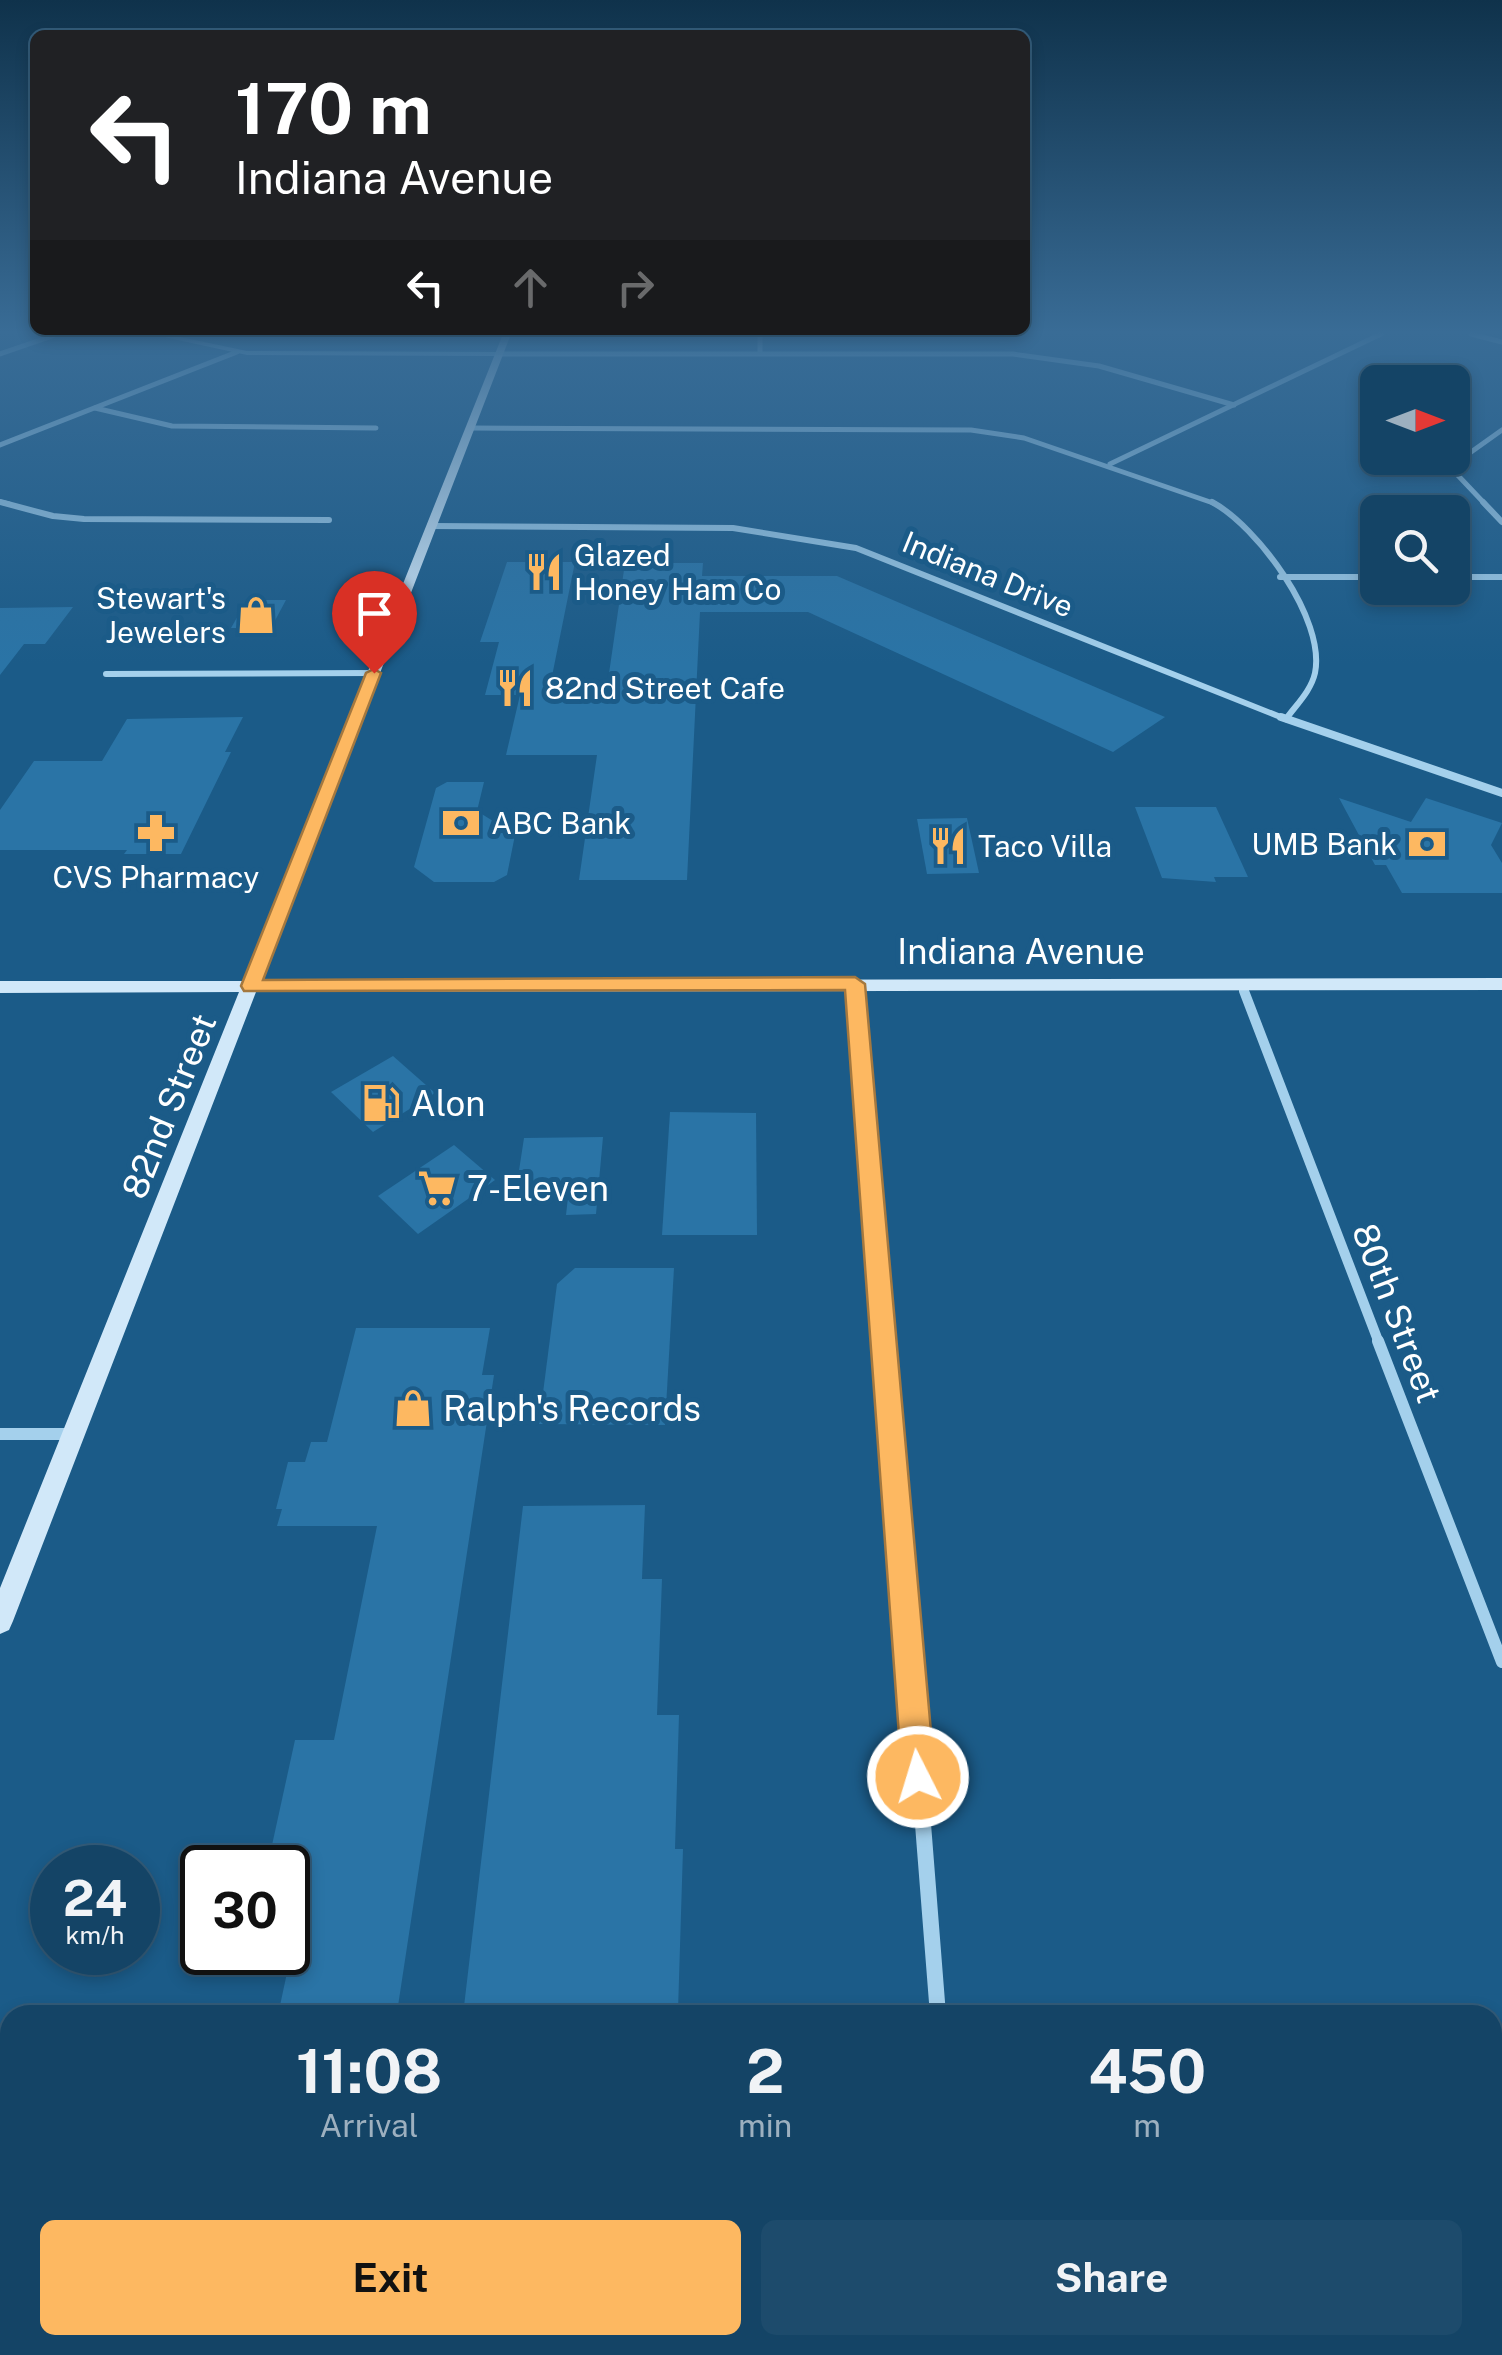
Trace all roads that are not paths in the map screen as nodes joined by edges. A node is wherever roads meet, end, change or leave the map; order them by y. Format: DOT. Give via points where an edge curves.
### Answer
graph roads {
  1 [pos="464,444"];
  2 [pos="1044,444"];
  3 [pos="1152,444"];
  4 [pos="1482,444"];
  5 [pos="1110,464"];
  6 [pos="0,502"];
  7 [pos="329,520"];
  8 [pos="1502,522"];
  9 [pos="432,526"];
  10 [pos="1280,577"];
  11 [pos="1360,577"];
  12 [pos="1470,577"];
  13 [pos="1502,578"];
  14 [pos="374,673"];
  15 [pos="106,674"];
  16 [pos="1286,719"];
  17 [pos="1502,793"];
  18 [pos="855,984"];
  19 [pos="1241,984"];
  20 [pos="1502,984"];
  21 [pos="251,986"];
  22 [pos="0,987"];
  23 [pos="0,1434"];
  24 [pos="74,1434"];
  25 [pos="0,1621"];
  26 [pos="1502,1662"];
  27 [pos="937,2005"];
  1 -- 9 [label="main road, 82nd Street"];
  2 -- 5 [label="street"];
  3 -- 5 [label="street"];
  4 -- 8 [label="street" via="1450,467"];
  5 -- 10 [label="street" via="1230,512 1252,531"];
  6 -- 7 [label="street" via="84,519"];
  9 -- 14 [label="main road, 82nd Street"];
  9 -- 16 [label="street, Indiana Drive" via="686,526 816,538 892,560"];
  10 -- 11 [label="street"];
  10 -- 16 [label="street" via="1316,649 1308,690"];
  12 -- 13 [label="street"];
  14 -- 15 [label="street"];
  14 -- 21 [label="main road, 82nd Street"];
  16 -- 17 [label="street, Indiana Drive"];
  18 -- 19 [label="main road, Indiana Avenue"];
  18 -- 21 [label="main road, Indiana Avenue"];
  18 -- 27 [label="street"];
  19 -- 20 [label="main road, Indiana Avenue"];
  19 -- 26 [label="street, 80th Street"];
  21 -- 22 [label="main road, Indiana Avenue"];
  21 -- 24 [label="main road, 82nd Street"];
  23 -- 24 [label="street"];
  24 -- 25 [label="main road, 82nd Street"];
}
